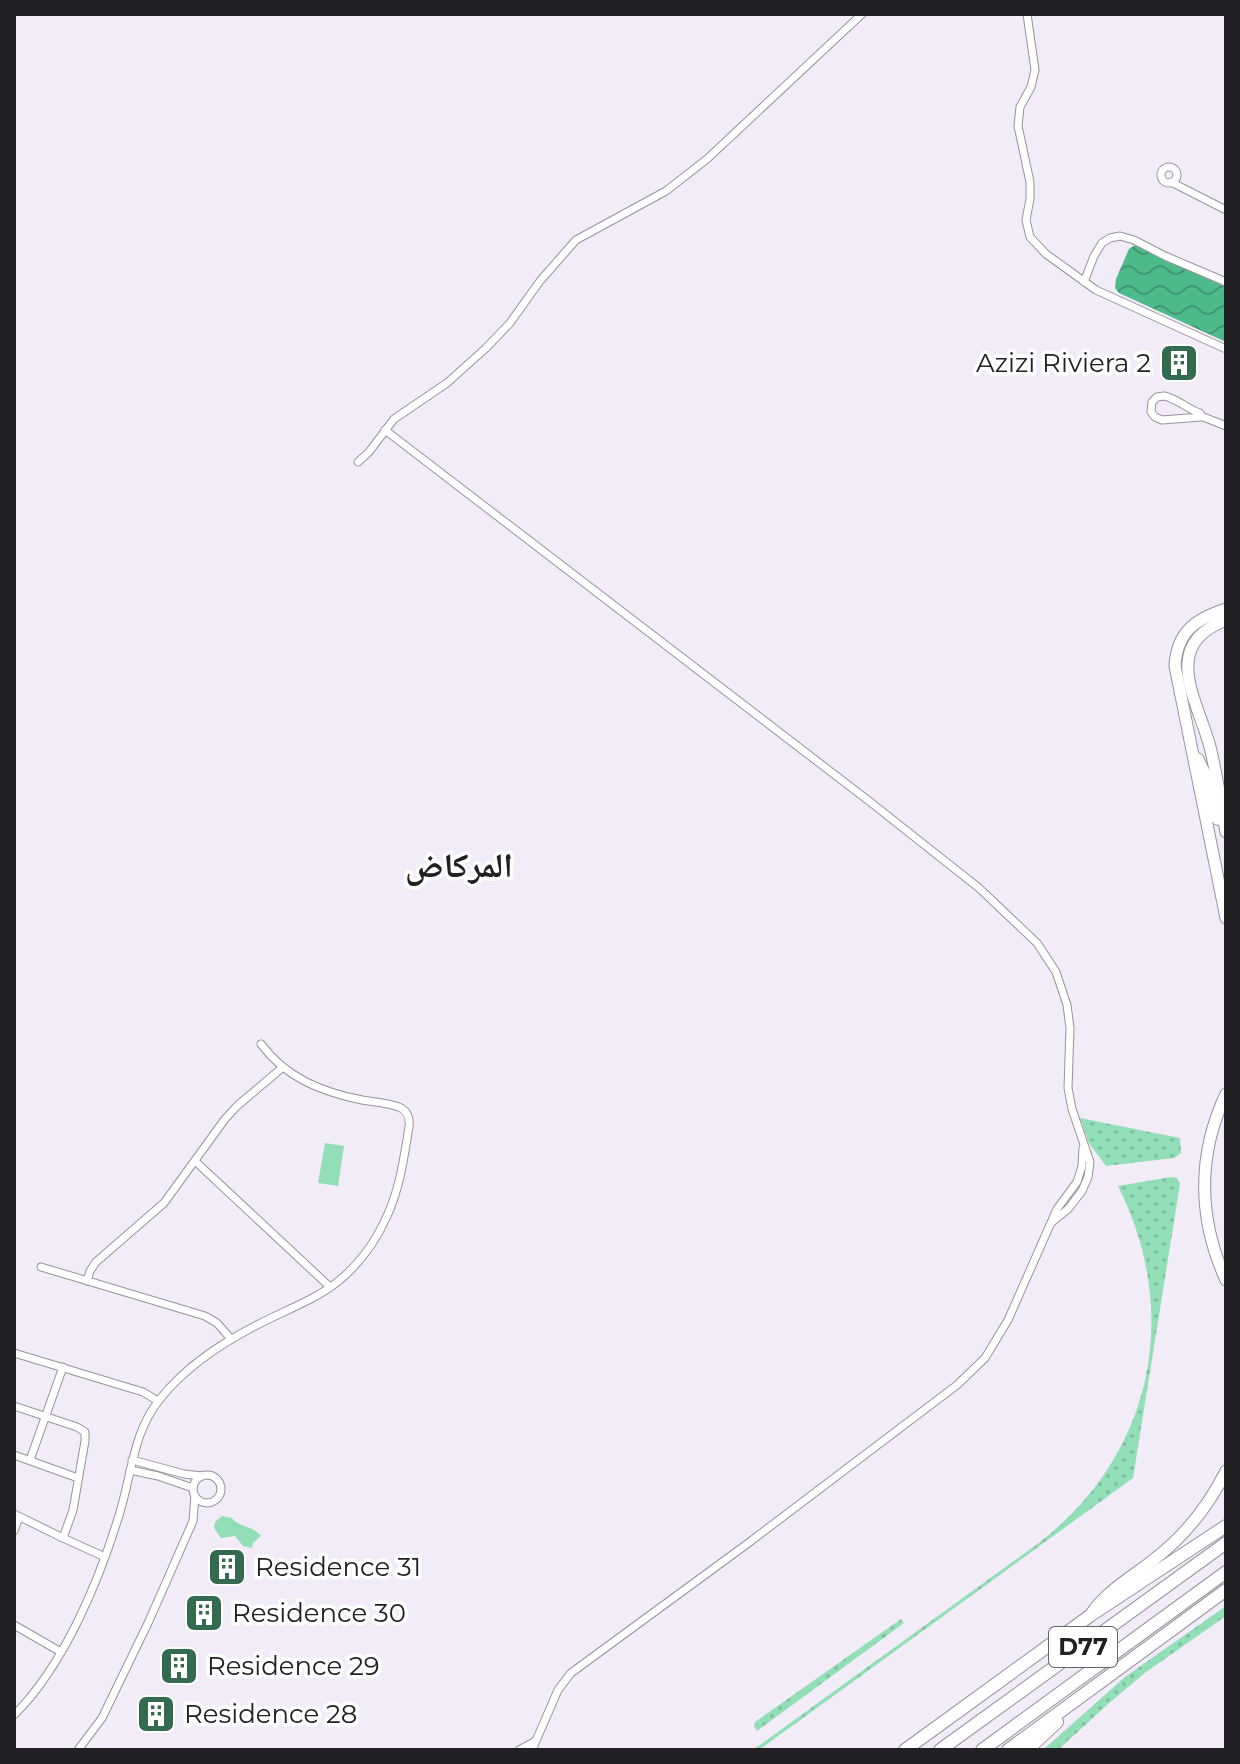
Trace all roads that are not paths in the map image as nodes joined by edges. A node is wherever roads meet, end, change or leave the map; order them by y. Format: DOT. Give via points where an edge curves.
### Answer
graph roads {
  1 [pos="863,14"];
  2 [pos="1027,14"];
  3 [pos="1171,182"];
  4 [pos="1226,210"];
  5 [pos="1084,282"];
  6 [pos="1226,282"];
  7 [pos="1226,349"];
  8 [pos="1201,416"];
  9 [pos="1226,426"];
  10 [pos="385,430"];
  11 [pos="358,462"];
  12 [pos="1226,609"];
  13 [pos="1226,620"];
  14 [pos="1193,752"];
  15 [pos="1217,785"];
  16 [pos="1226,796"];
  17 [pos="1225,828"];
  18 [pos="1211,847"];
  19 [pos="1226,918"];
  20 [pos="261,1044"];
  21 [pos="283,1067"];
  22 [pos="1226,1094"];
  23 [pos="195,1161"];
  24 [pos="41,1267"];
  25 [pos="1226,1280"];
  26 [pos="87,1281"];
  27 [pos="330,1287"];
  28 [pos="231,1339"];
  29 [pos="14,1353"];
  30 [pos="63,1367"];
  31 [pos="158,1401"];
  32 [pos="14,1406"];
  33 [pos="45,1417"];
  34 [pos="14,1455"];
  35 [pos="30,1460"];
  36 [pos="132,1460"];
  37 [pos="130,1470"];
  38 [pos="159,1471"];
  39 [pos="1226,1471"];
  40 [pos="202,1476"];
  41 [pos="78,1478"];
  42 [pos="194,1492"];
  43 [pos="212,1502"];
  44 [pos="16,1516"];
  45 [pos="193,1521"];
  46 [pos="1226,1526"];
  47 [pos="14,1531"];
  48 [pos="63,1538"];
  49 [pos="1226,1543"];
  50 [pos="105,1557"];
  51 [pos="1226,1572"];
  52 [pos="1226,1593"];
  53 [pos="1091,1615"];
  54 [pos="14,1625"];
  55 [pos="61,1652"];
  56 [pos="1089,1691"];
  57 [pos="14,1715"];
  58 [pos="533,1746"];
  59 [pos="78,1750"];
  60 [pos="519,1750"];
  61 [pos="905,1750"];
  62 [pos="940,1750"];
  63 [pos="982,1750"];
  64 [pos="1008,1750"];
  65 [pos="1027,1750"];
  1 -- 10 [label="street" via="683,179 576,240 486,348"];
  2 -- 5 [label="street" via="1035,70 1018,119 1030,182 1027,226 1037,246"];
  3 -- 4 [label="street"];
  5 -- 6 [label="street" via="1102,243 1120,236"];
  5 -- 7 [label="street"];
  8 -- 8 [label="street" via="1168,397 1157,397 1151,405 1158,419"];
  8 -- 9 [label="street"];
  10 -- 11 [label="street"];
  10 -- 58 [label="street" via="979,888 1051,962 1070,1028 1068,1088 1082,1142 1080,1174 1057,1209 993,1347 957,1385 571,1673"];
  12 -- 14 [label="street" via="1195,623 1176,651 1175,673"];
  13 -- 15 [label="street" via="1200,636 1187,668"];
  14 -- 17 [label="street" via="1206,776 1215,815"];
  14 -- 18 [label="street"];
  15 -- 16 [label="street"];
  15 -- 17 [label="street"];
  17 -- 18 [label="street"];
  18 -- 19 [label="street"];
  20 -- 21 [label="street"];
  21 -- 23 [label="street" via="231,1112"];
  21 -- 27 [label="street" via="327,1092 401,1108 410,1120 389,1213 363,1257"];
  22 -- 25 [label="street" via="1210,1136 1204,1188 1211,1240"];
  23 -- 26 [label="street" via="164,1203 96,1262"];
  23 -- 27 [label="street"];
  24 -- 26 [label="street"];
  26 -- 28 [label="street" via="205,1316"];
  27 -- 28 [label="street"];
  28 -- 31 [label="street" via="189,1369"];
  29 -- 30 [label="street"];
  30 -- 31 [label="street"];
  30 -- 33 [label="street"];
  31 -- 36 [label="street"];
  32 -- 33 [label="street"];
  33 -- 35 [label="street"];
  33 -- 41 [label="street" via="85,1432"];
  34 -- 35 [label="street"];
  35 -- 41 [label="street"];
  36 -- 37 [label="street"];
  36 -- 38 [label="street"];
  37 -- 38 [label="street"];
  37 -- 50 [label="street"];
  38 -- 40 [label="street"];
  38 -- 42 [label="street"];
  39 -- 53 [label="street" via="1183,1534 1104,1598"];
  40 -- 42 [label="street"];
  40 -- 43 [label="street" via="220,1483 220,1495"];
  41 -- 48 [label="street"];
  42 -- 43 [label="street" via="201,1501"];
  42 -- 45 [label="street"];
  43 -- 45 [label="street"];
  44 -- 47 [label="street"];
  44 -- 48 [label="street"];
  45 -- 59 [label="street" via="109,1705"];
  46 -- 53 [label="main road"];
  48 -- 50 [label="street"];
  49 -- 62 [label="main road, D77"];
  50 -- 55 [label="street"];
  51 -- 63 [label="main road, D77"];
  52 -- 56 [label="main road"];
  53 -- 61 [label="main road"];
  54 -- 55 [label="street"];
  55 -- 57 [label="street"];
  56 -- 64 [label="main road"];
  56 -- 65 [label="main road"];
  58 -- 60 [label="street"];
}
